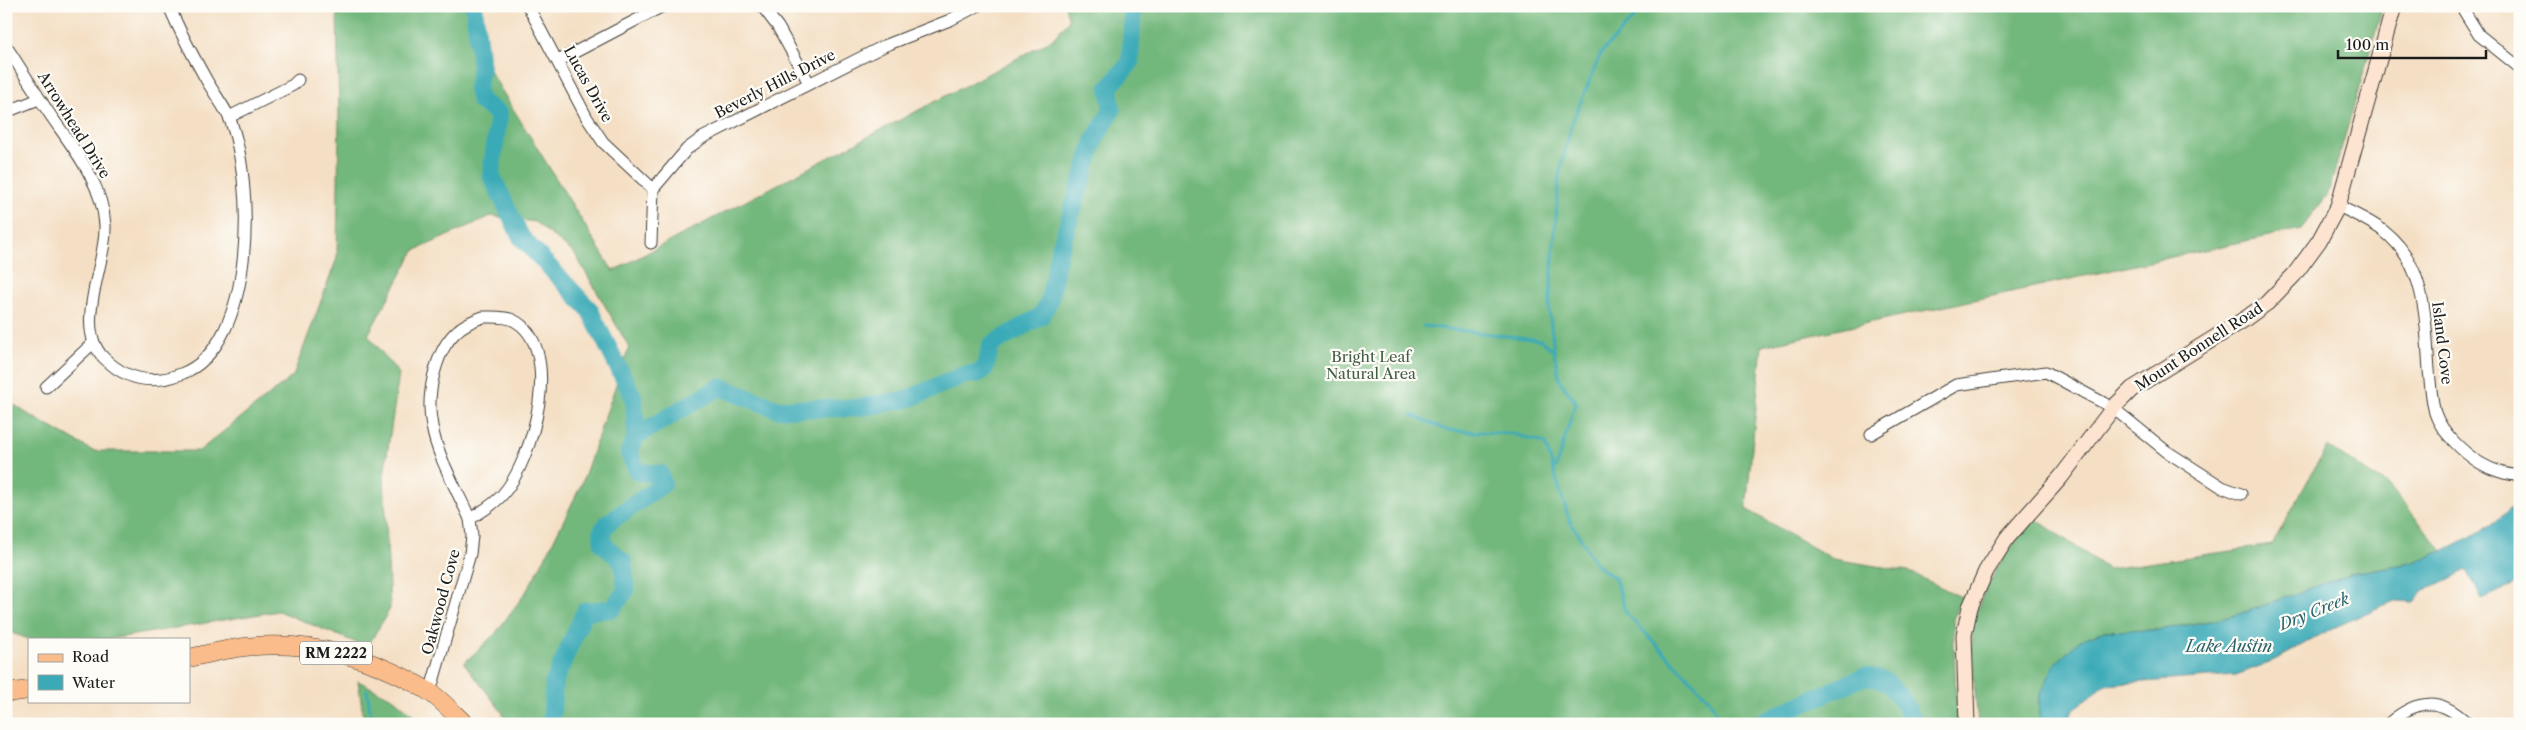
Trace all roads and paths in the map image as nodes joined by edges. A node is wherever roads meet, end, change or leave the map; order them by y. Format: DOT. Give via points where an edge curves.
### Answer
graph roads {
  1 [pos="169,6"];
  2 [pos="528,6"];
  3 [pos="663,6"];
  4 [pos="762,6"];
  5 [pos="977,6"];
  6 [pos="2394,6"];
  7 [pos="2461,6"];
  8 [pos="6,46"];
  9 [pos="558,61"];
  10 [pos="2520,68"];
  11 [pos="298,80"];
  12 [pos="809,83"];
  13 [pos="39,99"];
  14 [pos="6,112"];
  15 [pos="229,117"];
  16 [pos="653,189"];
  17 [pos="2338,206"];
  18 [pos="651,243"];
  19 [pos="92,344"];
  20 [pos="46,387"];
  21 [pos="2113,408"];
  22 [pos="1871,434"];
  23 [pos="2518,475"];
  24 [pos="2241,494"];
  25 [pos="470,519"];
  26 [pos="190,658"];
  27 [pos="28,690"];
  28 [pos="430,692"];
  29 [pos="6,693"];
  30 [pos="465,724"];
  31 [pos="1968,724"];
  32 [pos="2388,724"];
  33 [pos="2468,724"];
  1 -- 15 [label="street" via="181,35"];
  2 -- 9 [label="street, Lucas Drive"];
  3 -- 9 [label="street"];
  4 -- 12 [label="street" via="778,27"];
  5 -- 12 [label="street, Beverly Hills Drive"];
  6 -- 17 [label="street, Mount Bonnell Road"];
  7 -- 10 [label="street" via="2479,35"];
  8 -- 13 [label="street, Arrowhead Drive"];
  9 -- 16 [label="street, Lucas Drive" via="587,118 604,142"];
  11 -- 15 [label="street"];
  12 -- 16 [label="street, Beverly Hills Drive" via="687,148"];
  13 -- 14 [label="street"];
  13 -- 19 [label="street, Arrowhead Drive" via="86,167 97,186 102,204 105,226 92,308"];
  15 -- 19 [label="street" via="241,161 246,225 236,296 216,348 185,373 150,381 119,371"];
  16 -- 18 [label="street"];
  17 -- 21 [label="street, Mount Bonnell Road" via="2319,241 2294,275 2267,303 2132,389"];
  17 -- 23 [label="street, Island Cove" via="2391,235 2415,273 2436,414 2448,434 2471,458 2485,466"];
  19 -- 20 [label="street"];
  21 -- 22 [label="street" via="2046,372 1956,385"];
  21 -- 24 [label="street" via="2166,452 2222,487"];
  21 -- 31 [label="street, Mount Bonnell Road" via="2061,477 2007,538 1986,572 1970,608 1964,635"];
  25 -- 25 [label="street, Oakwood Cove" via="492,505 514,478 538,414 541,388 538,358 525,328 512,319 483,317 456,332 443,350 436,370 431,395 432,426"];
  25 -- 28 [label="street, Oakwood Cove" via="470,554"];
  26 -- 28 [label="main road, RM 2222" via="246,646 295,645 340,653 386,668"];
  27 -- 29 [label="main road"];
  28 -- 30 [label="main road, RM 2222"];
  32 -- 33 [label="street" via="2413,707 2432,702 2456,712"];
}
